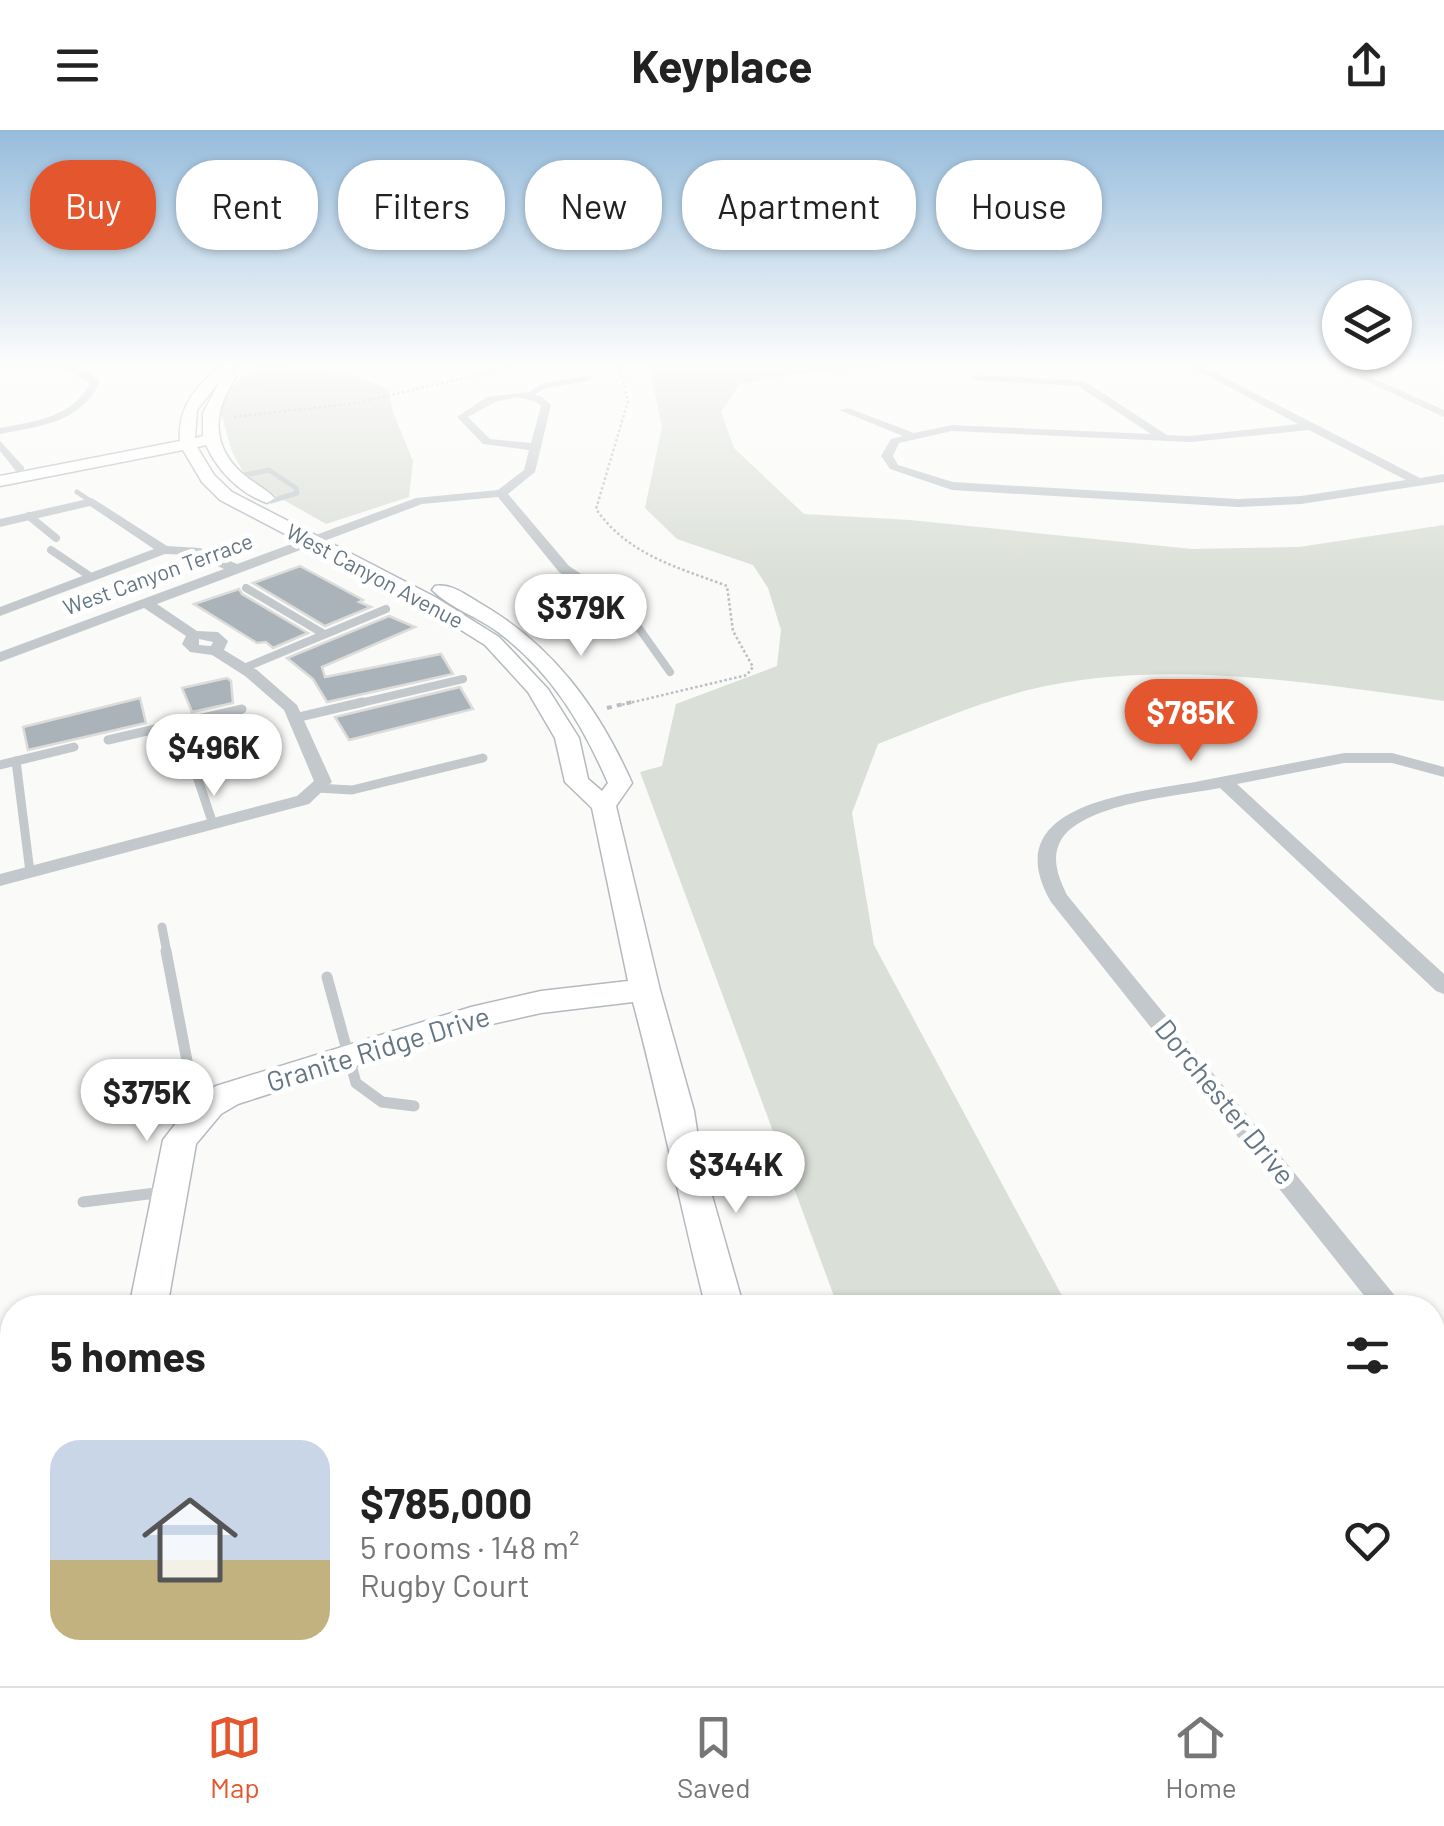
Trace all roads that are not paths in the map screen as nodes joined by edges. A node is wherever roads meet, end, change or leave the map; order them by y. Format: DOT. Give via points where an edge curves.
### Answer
graph roads {
  1 [pos="186,435"];
  2 [pos="210,435"];
  3 [pos="480,435"];
  4 [pos="538,435"];
  5 [pos="908,435"];
  6 [pos="1092,435"];
  7 [pos="1158,435"];
  8 [pos="1249,435"];
  9 [pos="1327,435"];
  10 [pos="1163,438"];
  11 [pos="210,439"];
  12 [pos="185,442"];
  13 [pos="0,444"];
  14 [pos="535,447"];
  15 [pos="20,469"];
  16 [pos="0,474"];
  17 [pos="235,477"];
  18 [pos="1444,478"];
  19 [pos="0,482"];
  20 [pos="1418,482"];
  21 [pos="77,492"];
  22 [pos="502,493"];
  23 [pos="271,501"];
  24 [pos="92,502"];
  25 [pos="30,516"];
  26 [pos="0,523"];
  27 [pos="56,538"];
  28 [pos="321,538"];
  29 [pos="50,550"];
  30 [pos="164,550"];
  31 [pos="236,569"];
  32 [pos="91,577"];
  33 [pos="246,588"];
  34 [pos="146,603"];
  35 [pos="386,609"];
  36 [pos="626,610"];
  37 [pos="0,612"];
  38 [pos="324,634"];
  39 [pos="0,657"];
  40 [pos="244,668"];
  41 [pos="670,672"];
  42 [pos="463,679"];
  43 [pos="242,708"];
  44 [pos="295,718"];
  45 [pos="179,723"];
  46 [pos="108,740"];
  47 [pos="74,747"];
  48 [pos="483,758"];
  49 [pos="16,761"];
  50 [pos="0,765"];
  51 [pos="1444,772"];
  52 [pos="1224,782"];
  53 [pos="316,788"];
  54 [pos="604,806"];
  55 [pos="213,824"];
  56 [pos="30,872"];
  57 [pos="0,880"];
  58 [pos="162,927"];
  59 [pos="327,978"];
  60 [pos="1444,986"];
  61 [pos="645,990"];
  62 [pos="347,1057"];
  63 [pos="209,1105"];
  64 [pos="414,1106"];
  65 [pos="170,1192"];
  66 [pos="83,1202"];
  67 [pos="150,1295"];
  68 [pos="722,1295"];
  69 [pos="1381,1295"];
  1 -- 12 [label="street"];
  2 -- 11 [label="street"];
  3 -- 14 [label="street" via="487,442"];
  4 -- 14 [label="street"];
  5 -- 20 [label="street" via="889,446 894,467 952,486 1238,503"];
  6 -- 10 [label="street"];
  7 -- 10 [label="street"];
  8 -- 10 [label="street"];
  9 -- 20 [label="street"];
  11 -- 12 [label="street"];
  11 -- 17 [label="street, West Canyon Avenue"];
  12 -- 15 [label="street"];
  12 -- 19 [label="street"];
  12 -- 28 [label="street, West Canyon Avenue" via="226,496"];
  13 -- 15 [label="street"];
  14 -- 22 [label="street" via="530,472"];
  15 -- 16 [label="street"];
  17 -- 23 [label="street, West Canyon Avenue"];
  17 -- 23 [label="lane" via="270,470 296,488"];
  18 -- 20 [label="street"];
  21 -- 24 [label="lane"];
  22 -- 28 [label="street, West Canyon Terrace" via="420,501"];
  22 -- 36 [label="street" via="564,569"];
  23 -- 28 [label="street, West Canyon Avenue"];
  24 -- 25 [label="street"];
  24 -- 30 [label="street"];
  25 -- 26 [label="street"];
  25 -- 27 [label="lane"];
  28 -- 31 [label="street, West Canyon Terrace"];
  28 -- 54 [label="street, West Canyon Avenue" via="492,641 537,689 567,738 577,782"];
  28 -- 54 [label="street, West Canyon Avenue" via="508,627 561,676 587,712 620,783"];
  29 -- 32 [label="lane"];
  30 -- 31 [label="street" via="195,550"];
  30 -- 32 [label="street"];
  31 -- 34 [label="street, West Canyon Terrace"];
  32 -- 37 [label="street"];
  33 -- 38 [label="lane"];
  34 -- 39 [label="street, West Canyon Terrace"];
  34 -- 40 [label="street" via="194,635 191,648 216,651"];
  35 -- 38 [label="lane"];
  36 -- 41 [label="lane"];
  38 -- 40 [label="lane"];
  40 -- 44 [label="street"];
  42 -- 44 [label="lane"];
  43 -- 45 [label="lane"];
  44 -- 53 [label="street" via="323,782"];
  45 -- 46 [label="lane"];
  45 -- 55 [label="lane"];
  47 -- 49 [label="lane"];
  48 -- 53 [label="lane" via="352,790"];
  49 -- 50 [label="lane"];
  49 -- 56 [label="lane"];
  51 -- 52 [label="street" via="1392,758 1344,758"];
  52 -- 60 [label="street"];
  52 -- 69 [label="street, Dorchester Drive" via="1095,807 1071,818 1050,837 1048,880"];
  53 -- 55 [label="street" via="303,800"];
  54 -- 61 [label="street, West Canyon Avenue"];
  55 -- 56 [label="street"];
  56 -- 57 [label="street"];
  58 -- 63 [label="lane" via="192,1087"];
  59 -- 62 [label="lane"];
  61 -- 62 [label="street, Granite Ridge Drive" via="541,1002"];
  61 -- 68 [label="street, West Canyon Avenue"];
  62 -- 63 [label="street, Granite Ridge Drive"];
  62 -- 64 [label="lane" via="367,1098"];
  63 -- 65 [label="street" via="180,1140"];
  65 -- 66 [label="lane"];
  65 -- 67 [label="street"];
}
